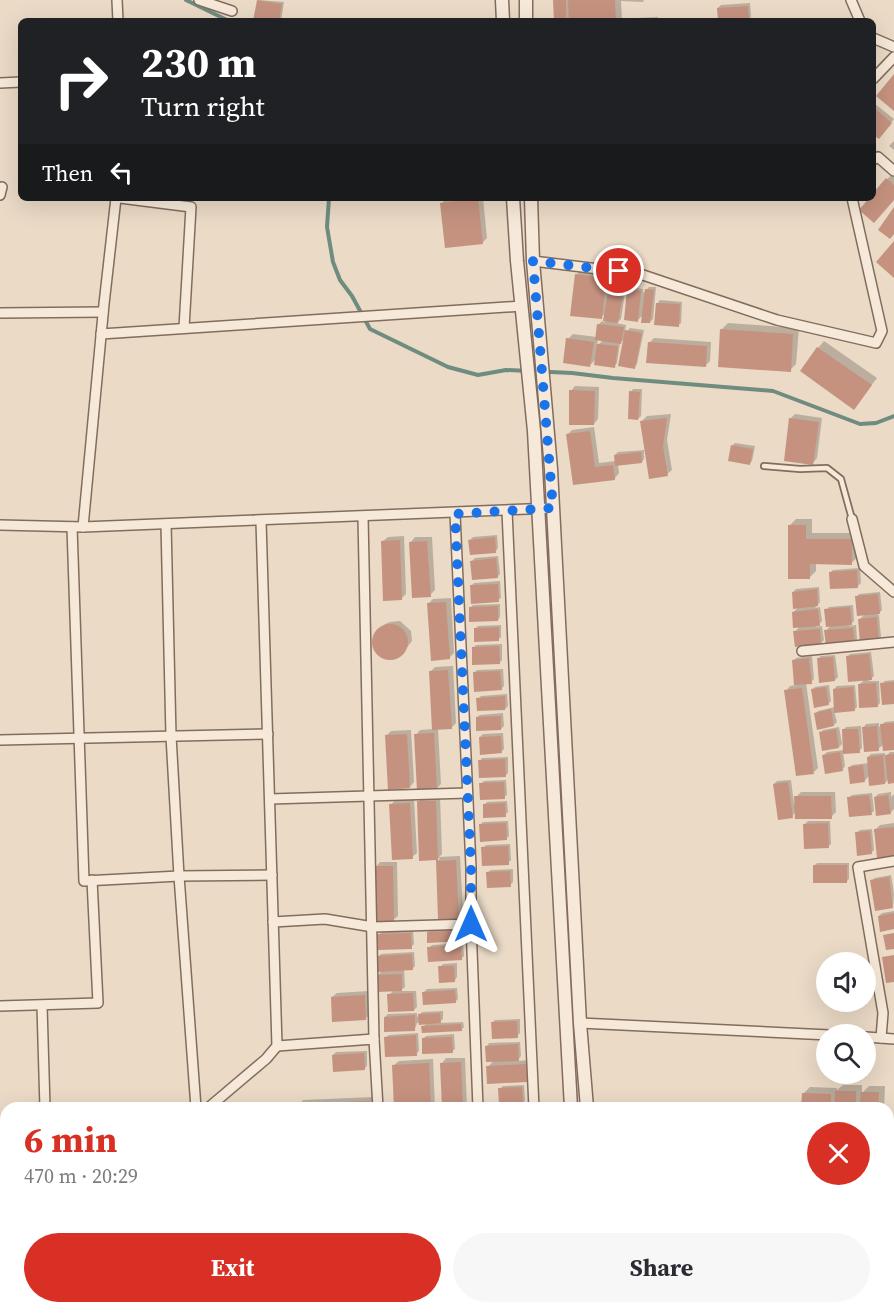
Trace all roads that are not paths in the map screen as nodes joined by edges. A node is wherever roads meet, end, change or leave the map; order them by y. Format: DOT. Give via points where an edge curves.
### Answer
graph roads {
  1 [pos="117,0"];
  2 [pos="199,0"];
  3 [pos="502,0"];
  4 [pos="526,0"];
  5 [pos="850,0"];
  6 [pos="232,12"];
  7 [pos="118,18"];
  8 [pos="503,18"];
  9 [pos="526,18"];
  10 [pos="859,18"];
  11 [pos="876,39"];
  12 [pos="894,46"];
  13 [pos="894,57"];
  14 [pos="876,76"];
  15 [pos="18,82"];
  16 [pos="0,83"];
  17 [pos="876,158"];
  18 [pos="894,171"];
  19 [pos="118,201"];
  20 [pos="142,201"];
  21 [pos="513,201"];
  22 [pos="531,201"];
  23 [pos="853,201"];
  24 [pos="533,261"];
  25 [pos="522,306"];
  26 [pos="103,312"];
  27 [pos="0,313"];
  28 [pos="184,328"];
  29 [pos="894,330"];
  30 [pos="882,331"];
  31 [pos="101,334"];
  32 [pos="764,466"];
  33 [pos="553,508"];
  34 [pos="537,509"];
  35 [pos="507,511"];
  36 [pos="455,514"];
  37 [pos="363,517"];
  38 [pos="852,519"];
  39 [pos="261,520"];
  40 [pos="166,524"];
  41 [pos="0,525"];
  42 [pos="72,527"];
  43 [pos="83,527"];
  44 [pos="894,592"];
  45 [pos="894,642"];
  46 [pos="802,651"];
  47 [pos="268,734"];
  48 [pos="171,736"];
  49 [pos="79,738"];
  50 [pos="0,740"];
  51 [pos="467,792"];
  52 [pos="369,797"];
  53 [pos="270,799"];
  54 [pos="894,861"];
  55 [pos="272,875"];
  56 [pos="179,876"];
  57 [pos="92,880"];
  58 [pos="273,922"];
  59 [pos="471,924"];
  60 [pos="373,927"];
  61 [pos="0,1006"];
  62 [pos="42,1006"];
  63 [pos="580,1023"];
  64 [pos="816,1034"];
  65 [pos="876,1038"];
  66 [pos="881,1038"];
  67 [pos="374,1039"];
  68 [pos="894,1039"];
  69 [pos="277,1046"];
  70 [pos="45,1102"];
  71 [pos="196,1102"];
  72 [pos="215,1102"];
  73 [pos="378,1102"];
  74 [pos="478,1102"];
  75 [pos="534,1102"];
  76 [pos="571,1102"];
  77 [pos="587,1102"];
  1 -- 7 [label="street"];
  2 -- 6 [label="street"];
  3 -- 8 [label="street"];
  4 -- 9 [label="street"];
  5 -- 10 [label="street"];
  11 -- 12 [label="street"];
  13 -- 14 [label="street"];
  15 -- 16 [label="street"];
  17 -- 18 [label="street"];
  19 -- 26 [label="street"];
  20 -- 28 [label="street" via="191,207"];
  21 -- 25 [label="street"];
  22 -- 24 [label="street"];
  23 -- 30 [label="street"];
  24 -- 30 [label="street" via="640,274 777,321 876,343"];
  24 -- 33 [label="street"];
  25 -- 28 [label="street"];
  25 -- 34 [label="street"];
  26 -- 27 [label="street"];
  26 -- 31 [label="street"];
  28 -- 31 [label="street"];
  29 -- 30 [label="street"];
  31 -- 43 [label="street"];
  32 -- 38 [label="lane" via="827,468 841,479"];
  33 -- 34 [label="street"];
  33 -- 63 [label="street"];
  34 -- 35 [label="street"];
  34 -- 76 [label="street"];
  35 -- 36 [label="street"];
  35 -- 75 [label="street"];
  36 -- 37 [label="street"];
  36 -- 51 [label="street"];
  37 -- 39 [label="street"];
  37 -- 52 [label="street"];
  38 -- 44 [label="street" via="864,566"];
  39 -- 40 [label="street"];
  39 -- 47 [label="street"];
  40 -- 43 [label="street"];
  40 -- 48 [label="street"];
  41 -- 42 [label="street"];
  42 -- 43 [label="street"];
  42 -- 49 [label="street"];
  45 -- 46 [label="street"];
  47 -- 48 [label="street"];
  47 -- 53 [label="street"];
  48 -- 49 [label="street"];
  48 -- 56 [label="street"];
  49 -- 50 [label="street"];
  49 -- 57 [label="street" via="84,881"];
  51 -- 52 [label="street"];
  51 -- 59 [label="street"];
  52 -- 53 [label="street"];
  52 -- 60 [label="street"];
  53 -- 55 [label="street"];
  54 -- 66 [label="street" via="858,867 883,1013"];
  55 -- 56 [label="street"];
  55 -- 58 [label="street"];
  56 -- 57 [label="street"];
  56 -- 71 [label="street"];
  57 -- 62 [label="street" via="98,1003"];
  58 -- 60 [label="street" via="325,919"];
  58 -- 69 [label="street"];
  59 -- 60 [label="street"];
  59 -- 74 [label="street"];
  60 -- 67 [label="street"];
  61 -- 62 [label="street"];
  62 -- 70 [label="street"];
  63 -- 64 [label="street"];
  63 -- 77 [label="street"];
  65 -- 66 [label="street"];
  66 -- 68 [label="street"];
  67 -- 69 [label="street"];
  67 -- 73 [label="street"];
  69 -- 72 [label="street"];
}
